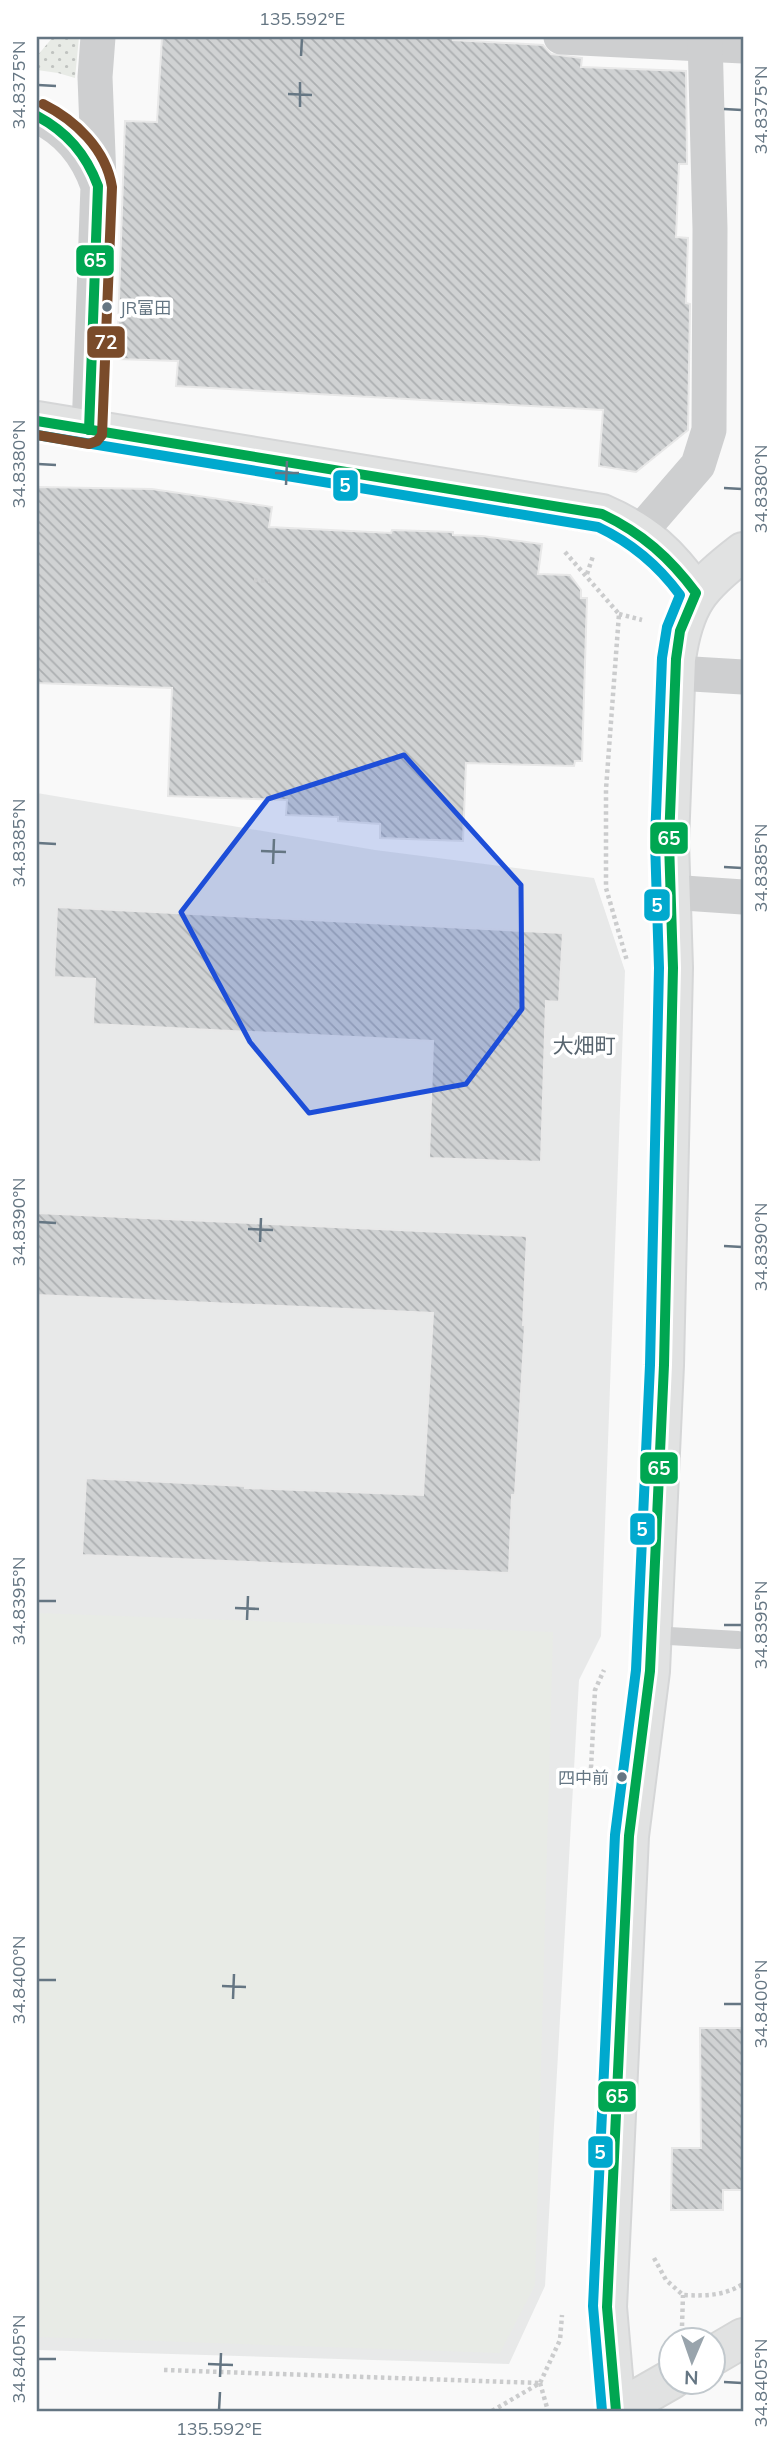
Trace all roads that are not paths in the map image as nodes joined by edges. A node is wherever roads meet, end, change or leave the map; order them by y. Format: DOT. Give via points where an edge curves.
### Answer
graph roads {
  1 [pos="98,37"];
  2 [pos="561,37"];
  3 [pos="705,41"];
  4 [pos="743,46"];
  5 [pos="37,116"];
  6 [pos="98,186"];
  7 [pos="37,421"];
  8 [pos="89,430"];
  9 [pos="639,532"];
  10 [pos="743,552"];
  11 [pos="696,593"];
  12 [pos="676,673"];
  13 [pos="743,677"];
  14 [pos="669,892"];
  15 [pos="743,897"];
  16 [pos="652,1635"];
  17 [pos="738,1640"];
  18 [pos="658,2387"];
  19 [pos="616,2411"];
  1 -- 6 [label="street"];
  2 -- 3 [label="street"];
  3 -- 4 [label="street"];
  3 -- 9 [label="street" via="709,430 698,465"];
  5 -- 6 [label="street" via="70,138 92,168"];
  6 -- 8 [label="street"];
  7 -- 8 [label="main road"];
  8 -- 9 [label="main road" via="602,514"];
  9 -- 11 [label="main road" via="669,558"];
  10 -- 11 [label="main road"];
  11 -- 12 [label="main road" via="680,631"];
  12 -- 13 [label="street"];
  12 -- 14 [label="main road"];
  14 -- 15 [label="street"];
  14 -- 16 [label="main road" via="673,968 670,1176"];
  16 -- 17 [label="lane"];
  16 -- 19 [label="main road" via="629,1836 608,2279"];
  18 -- 19 [label="main road"];
}
